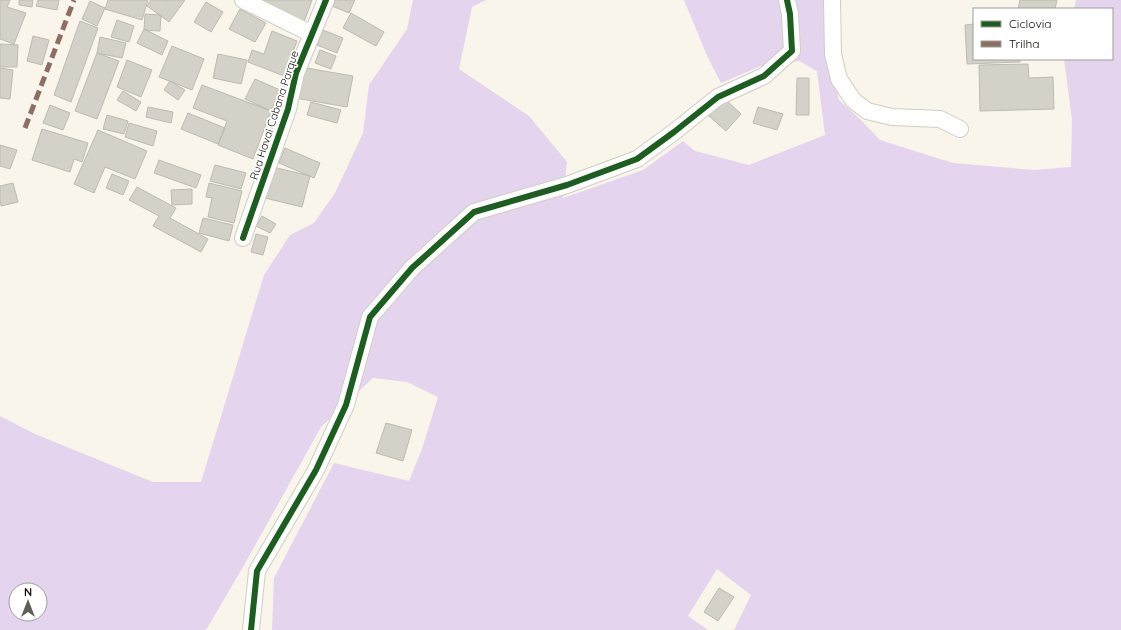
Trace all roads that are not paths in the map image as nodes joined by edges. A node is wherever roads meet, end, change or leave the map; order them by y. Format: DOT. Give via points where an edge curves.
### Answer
graph roads {
  1 [pos="243,0"];
  2 [pos="326,0"];
  3 [pos="787,0"];
  4 [pos="832,0"];
  5 [pos="312,34"];
  6 [pos="960,130"];
  7 [pos="243,238"];
  8 [pos="251,630"];
  1 -- 5 [label="street"];
  2 -- 5 [label="street, Rua Havai Cabana Parque"];
  3 -- 8 [label="street" via="792,51 764,76 718,97 637,159 567,185 474,212 412,268 370,317 346,405 316,470 257,571"];
  4 -- 6 [label="street" via="833,54 839,79 853,100 867,111 892,117 940,119"];
  5 -- 7 [label="street, Rua Havai Cabana Parque" via="296,73 280,135"];
}
